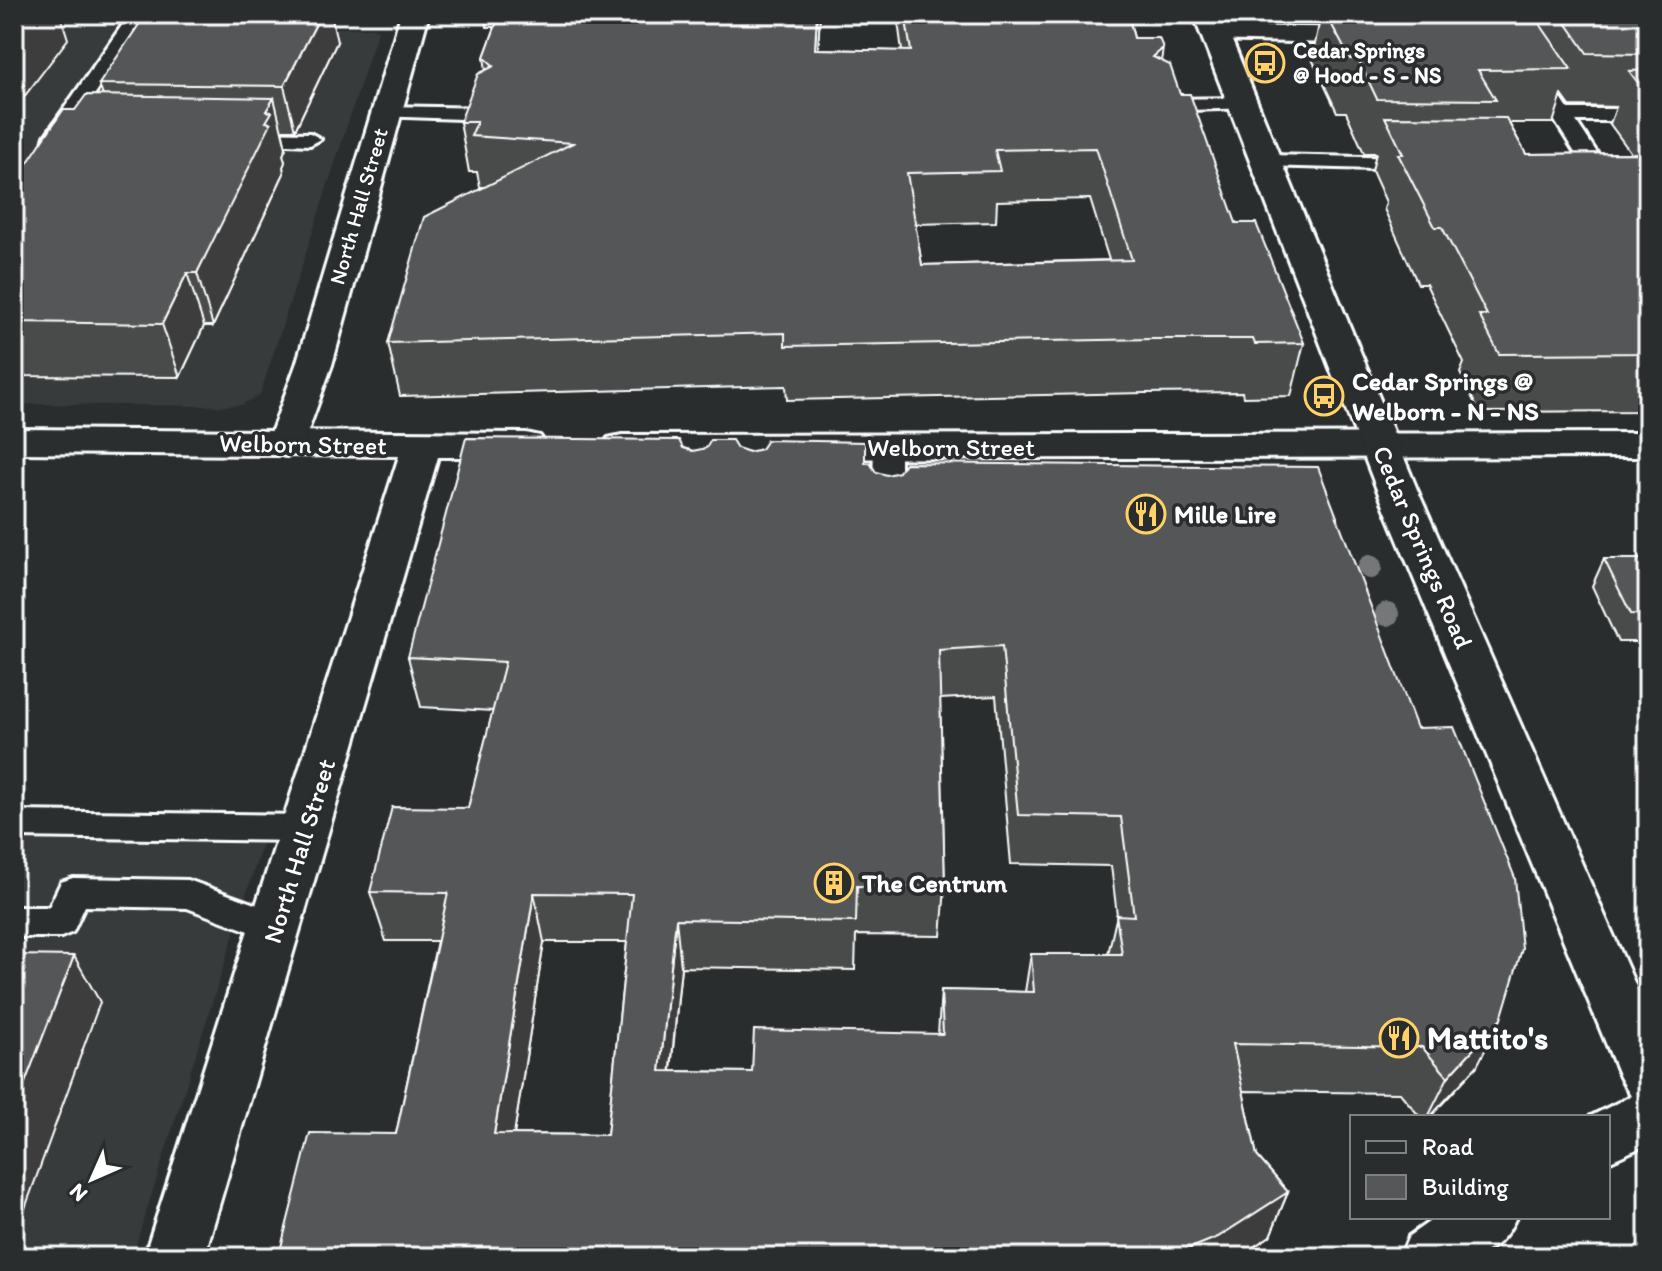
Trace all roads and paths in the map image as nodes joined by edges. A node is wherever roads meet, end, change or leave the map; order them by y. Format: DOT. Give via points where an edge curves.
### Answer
graph roads {
  1 [pos="139,14"];
  2 [pos="415,14"];
  3 [pos="1212,24"];
  4 [pos="1402,36"];
  5 [pos="1528,61"];
  6 [pos="1244,104"];
  7 [pos="1159,105"];
  8 [pos="385,112"];
  9 [pos="489,114"];
  10 [pos="1562,115"];
  11 [pos="1648,115"];
  12 [pos="56,136"];
  13 [pos="88,136"];
  14 [pos="215,138"];
  15 [pos="310,139"];
  16 [pos="1267,161"];
  17 [pos="1433,164"];
  18 [pos="1549,165"];
  19 [pos="49,166"];
  20 [pos="14,441"];
  21 [pos="286,444"];
  22 [pos="422,445"];
  23 [pos="1379,445"];
  24 [pos="1648,445"];
  25 [pos="887,448"];
  26 [pos="886,513"];
  27 [pos="14,824"];
  28 [pos="306,828"];
  29 [pos="14,922"];
  30 [pos="276,926"];
  31 [pos="1648,1077"];
  32 [pos="1648,1115"];
  33 [pos="1610,1135"];
  34 [pos="1483,1219"];
  35 [pos="174,1257"];
  36 [pos="1430,1257"];
  1 -- 12 [label="lane"];
  2 -- 8 [label="street, North Hall Street"];
  3 -- 4 [label="street"];
  3 -- 6 [label="street, Cedar Springs Road"];
  5 -- 10 [label="lane"];
  6 -- 7 [label="lane"];
  6 -- 16 [label="street, Cedar Springs Road"];
  8 -- 9 [label="lane"];
  8 -- 21 [label="street, North Hall Street" via="314,365"];
  10 -- 11 [label="lane"];
  10 -- 18 [label="lane" via="1594,165"];
  12 -- 13 [label="lane"];
  12 -- 19 [label="lane"];
  14 -- 15 [label="lane"];
  16 -- 17 [label="lane"];
  16 -- 23 [label="street, Cedar Springs Road"];
  20 -- 21 [label="street, Welborn Street"];
  21 -- 22 [label="street, Welborn Street"];
  22 -- 25 [label="street, Welborn Street" via="575,446 702,460"];
  22 -- 28 [label="street, North Hall Street"];
  23 -- 24 [label="street, Welborn Street"];
  23 -- 25 [label="street, Welborn Street"];
  23 -- 31 [label="street, Cedar Springs Road"];
  25 -- 26 [label="lane"];
  27 -- 28 [label="lane"];
  28 -- 30 [label="street, North Hall Street"];
  29 -- 30 [label="lane" via="61,922 73,892 174,893"];
  30 -- 35 [label="street, North Hall Street"];
  32 -- 33 [label="street"];
  34 -- 36 [label="street"];
}
